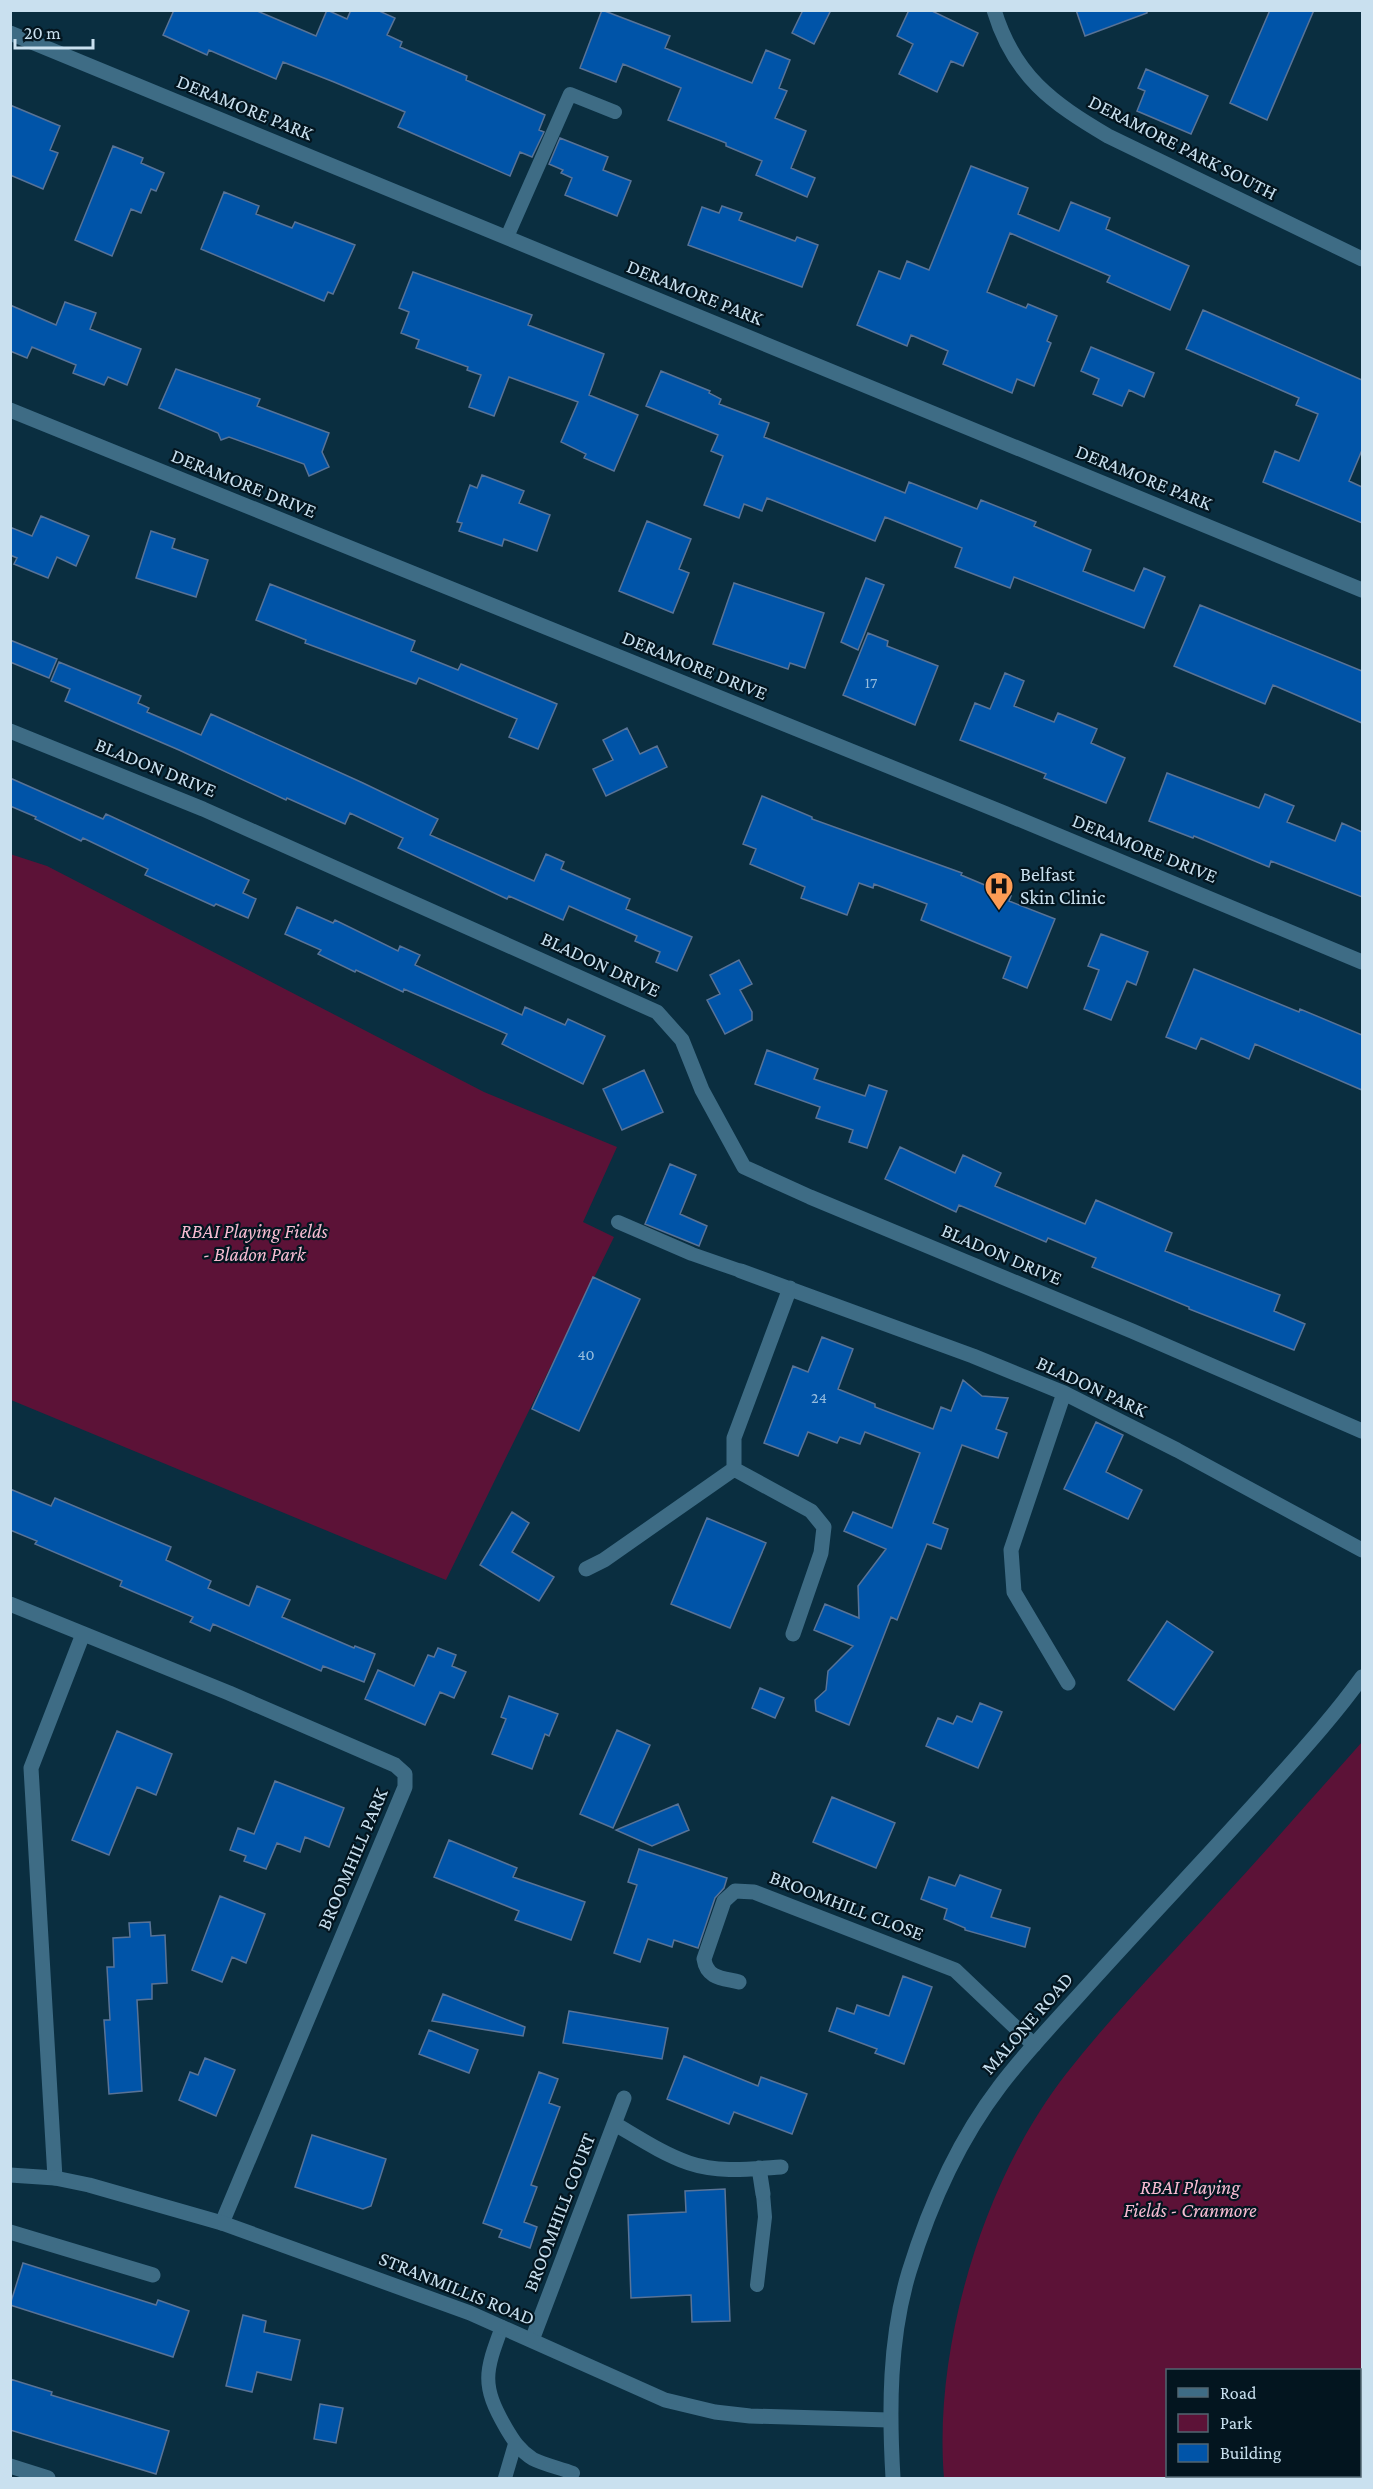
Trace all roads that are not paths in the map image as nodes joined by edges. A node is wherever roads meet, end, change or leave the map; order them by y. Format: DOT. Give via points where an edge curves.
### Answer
graph roads {
  1 [pos="994,10"];
  2 [pos="10,33"];
  3 [pos="615,112"];
  4 [pos="507,237"];
  5 [pos="1362,259"];
  6 [pos="10,410"];
  7 [pos="1362,590"];
  8 [pos="10,731"];
  9 [pos="1362,962"];
  10 [pos="618,1222"];
  11 [pos="741,1271"];
  12 [pos="790,1288"];
  13 [pos="1064,1393"];
  14 [pos="1362,1431"];
  15 [pos="734,1469"];
  16 [pos="1362,1550"];
  17 [pos="586,1569"];
  18 [pos="10,1604"];
  19 [pos="83,1634"];
  20 [pos="793,1634"];
  21 [pos="1362,1677"];
  22 [pos="1068,1683"];
  23 [pos="739,1982"];
  24 [pos="1034,2045"];
  25 [pos="624,2098"];
  26 [pos="615,2124"];
  27 [pos="781,2167"];
  28 [pos="759,2168"];
  29 [pos="10,2175"];
  30 [pos="55,2178"];
  31 [pos="763,2194"];
  32 [pos="222,2223"];
  33 [pos="10,2232"];
  34 [pos="153,2275"];
  35 [pos="758,2285"];
  36 [pos="502,2327"];
  37 [pos="532,2340"];
  38 [pos="889,2421"];
  39 [pos="515,2444"];
  40 [pos="10,2466"];
  41 [pos="573,2473"];
  42 [pos="48,2478"];
  43 [pos="505,2478"];
  44 [pos="893,2478"];
  1 -- 5 [label="street, DERAMORE PARK SOUTH" via="1018,64 1041,92 1071,115"];
  2 -- 4 [label="street, DERAMORE PARK"];
  3 -- 4 [label="lane" via="570,94"];
  4 -- 7 [label="street, DERAMORE PARK"];
  6 -- 9 [label="street, DERAMORE DRIVE"];
  8 -- 14 [label="street, BLADON DRIVE" via="203,809 657,1012 682,1040 702,1090 744,1167"];
  10 -- 11 [label="lane"];
  11 -- 12 [label="street, BLADON PARK"];
  12 -- 13 [label="street, BLADON PARK"];
  12 -- 15 [label="street" via="735,1438"];
  13 -- 16 [label="street, BLADON PARK"];
  13 -- 22 [label="street" via="1011,1550 1014,1592"];
  15 -- 17 [label="street"];
  15 -- 20 [label="street" via="811,1511 824,1527 821,1553"];
  18 -- 19 [label="street, BROOMHILL PARK"];
  19 -- 30 [label="street" via="31,1768"];
  19 -- 32 [label="street, BROOMHILL PARK" via="395,1765 405,1774 405,1787"];
  21 -- 24 [label="street, MALONE ROAD" via="1247,1812"];
  23 -- 24 [label="street, BROOMHILL CLOSE" via="712,1975 704,1959 724,1901 735,1891 754,1892 956,1970"];
  24 -- 38 [label="street, MALONE ROAD" via="981,2114 934,2202 909,2274 900,2315"];
  25 -- 26 [label="street, BROOMHILL COURT"];
  26 -- 28 [label="street" via="689,2164"];
  26 -- 37 [label="street, BROOMHILL COURT"];
  27 -- 28 [label="street"];
  28 -- 31 [label="street"];
  29 -- 30 [label="street, STRANMILLIS ROAD"];
  30 -- 32 [label="street, STRANMILLIS ROAD"];
  31 -- 35 [label="lane" via="765,2217"];
  32 -- 36 [label="street, STRANMILLIS ROAD"];
  33 -- 34 [label="street"];
  36 -- 37 [label="street, STRANMILLIS ROAD"];
  36 -- 39 [label="lane" via="489,2363 488,2382 492,2404"];
  37 -- 38 [label="street, STRANMILLIS ROAD" via="665,2400 715,2412 782,2419"];
  38 -- 44 [label="street, MALONE ROAD"];
  39 -- 41 [label="lane" via="533,2458"];
  39 -- 43 [label="lane"];
  40 -- 42 [label="street"];
}
